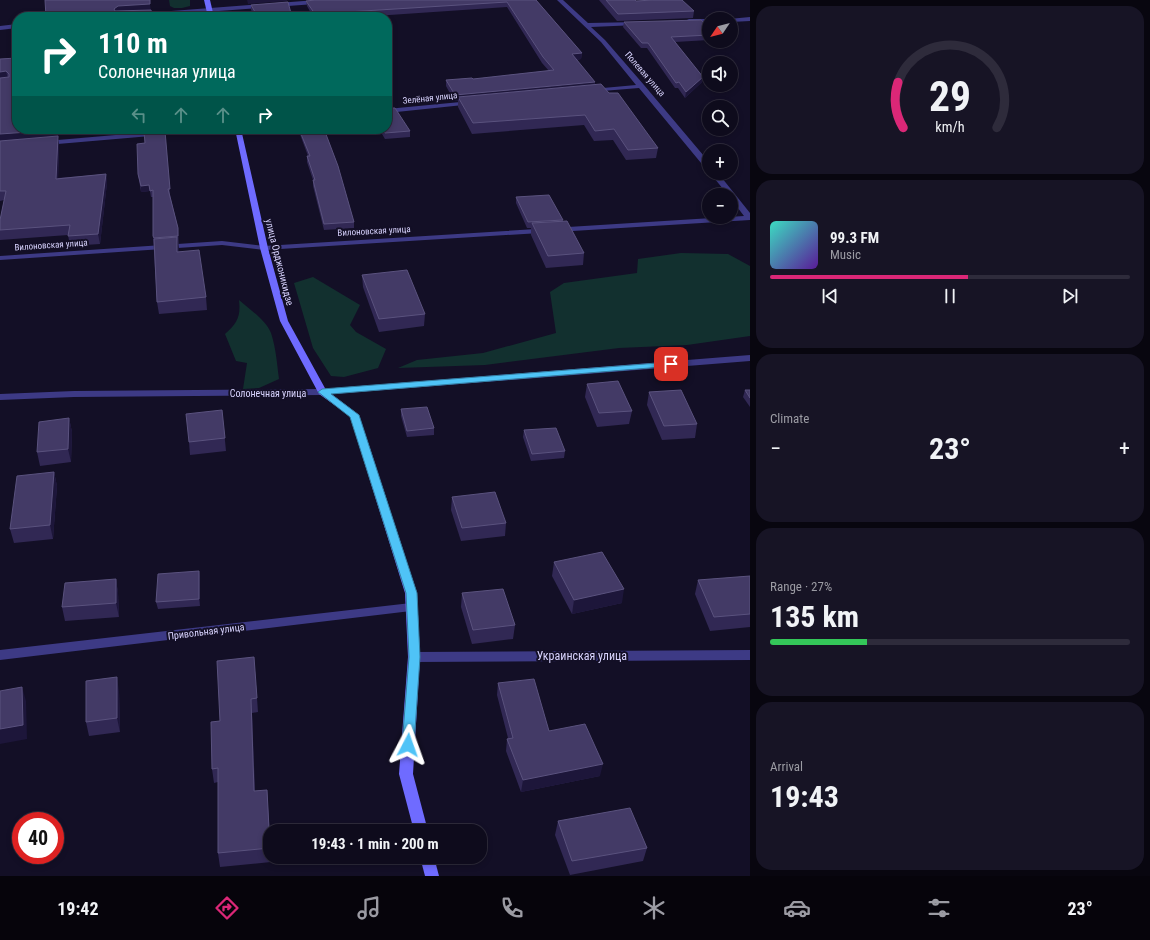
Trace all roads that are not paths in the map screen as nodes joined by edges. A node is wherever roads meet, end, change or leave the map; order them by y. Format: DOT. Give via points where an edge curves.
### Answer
graph roads {
  1 [pos="207,0"];
  2 [pos="342,0"];
  3 [pos="560,0"];
  4 [pos="209,9"];
  5 [pos="175,12"];
  6 [pos="210,12"];
  7 [pos="750,19"];
  8 [pos="738,20"];
  9 [pos="686,21"];
  10 [pos="702,21"];
  11 [pos="647,23"];
  12 [pos="585,25"];
  13 [pos="12,27"];
  14 [pos="0,28"];
  15 [pos="642,86"];
  16 [pos="588,91"];
  17 [pos="480,102"];
  18 [pos="392,111"];
  19 [pos="151,134"];
  20 [pos="239,134"];
  21 [pos="36,144"];
  22 [pos="702,159"];
  23 [pos="720,180"];
  24 [pos="750,218"];
  25 [pos="264,248"];
  26 [pos="0,258"];
  27 [pos="750,358"];
  28 [pos="322,392"];
  29 [pos="0,397"];
  30 [pos="411,607"];
  31 [pos="0,655"];
  32 [pos="750,655"];
  33 [pos="414,657"];
  34 [pos="419,824"];
  35 [pos="429,864"];
  36 [pos="432,876"];
  1 -- 4 [label="street"];
  2 -- 4 [label="street"];
  3 -- 12 [label="street, Полевая улица"];
  4 -- 5 [label="street"];
  4 -- 6 [label="street"];
  7 -- 8 [label="street"];
  9 -- 10 [label="street"];
  11 -- 12 [label="street"];
  12 -- 15 [label="street, Полевая улица" via="603,41"];
  13 -- 14 [label="street"];
  15 -- 16 [label="street"];
  15 -- 22 [label="street, Полевая улица"];
  17 -- 18 [label="street, Зелёная улица"];
  19 -- 21 [label="street"];
  20 -- 25 [label="street, улица Орджоникидзе"];
  23 -- 24 [label="street"];
  24 -- 25 [label="street, Вилоновская улица"];
  25 -- 26 [label="street, Вилоновская улица" via="222,243"];
  25 -- 28 [label="street, улица Орджоникидзе" via="284,321"];
  27 -- 28 [label="street, Солонечная улица"];
  28 -- 29 [label="street, Солонечная улица"];
  28 -- 30 [label="street" via="354,415 411,593"];
  30 -- 31 [label="street, Привольная улица"];
  30 -- 33 [label="street"];
  32 -- 33 [label="street, Украинская улица"];
  33 -- 34 [label="street" via="406,774"];
  35 -- 36 [label="street"];
}
